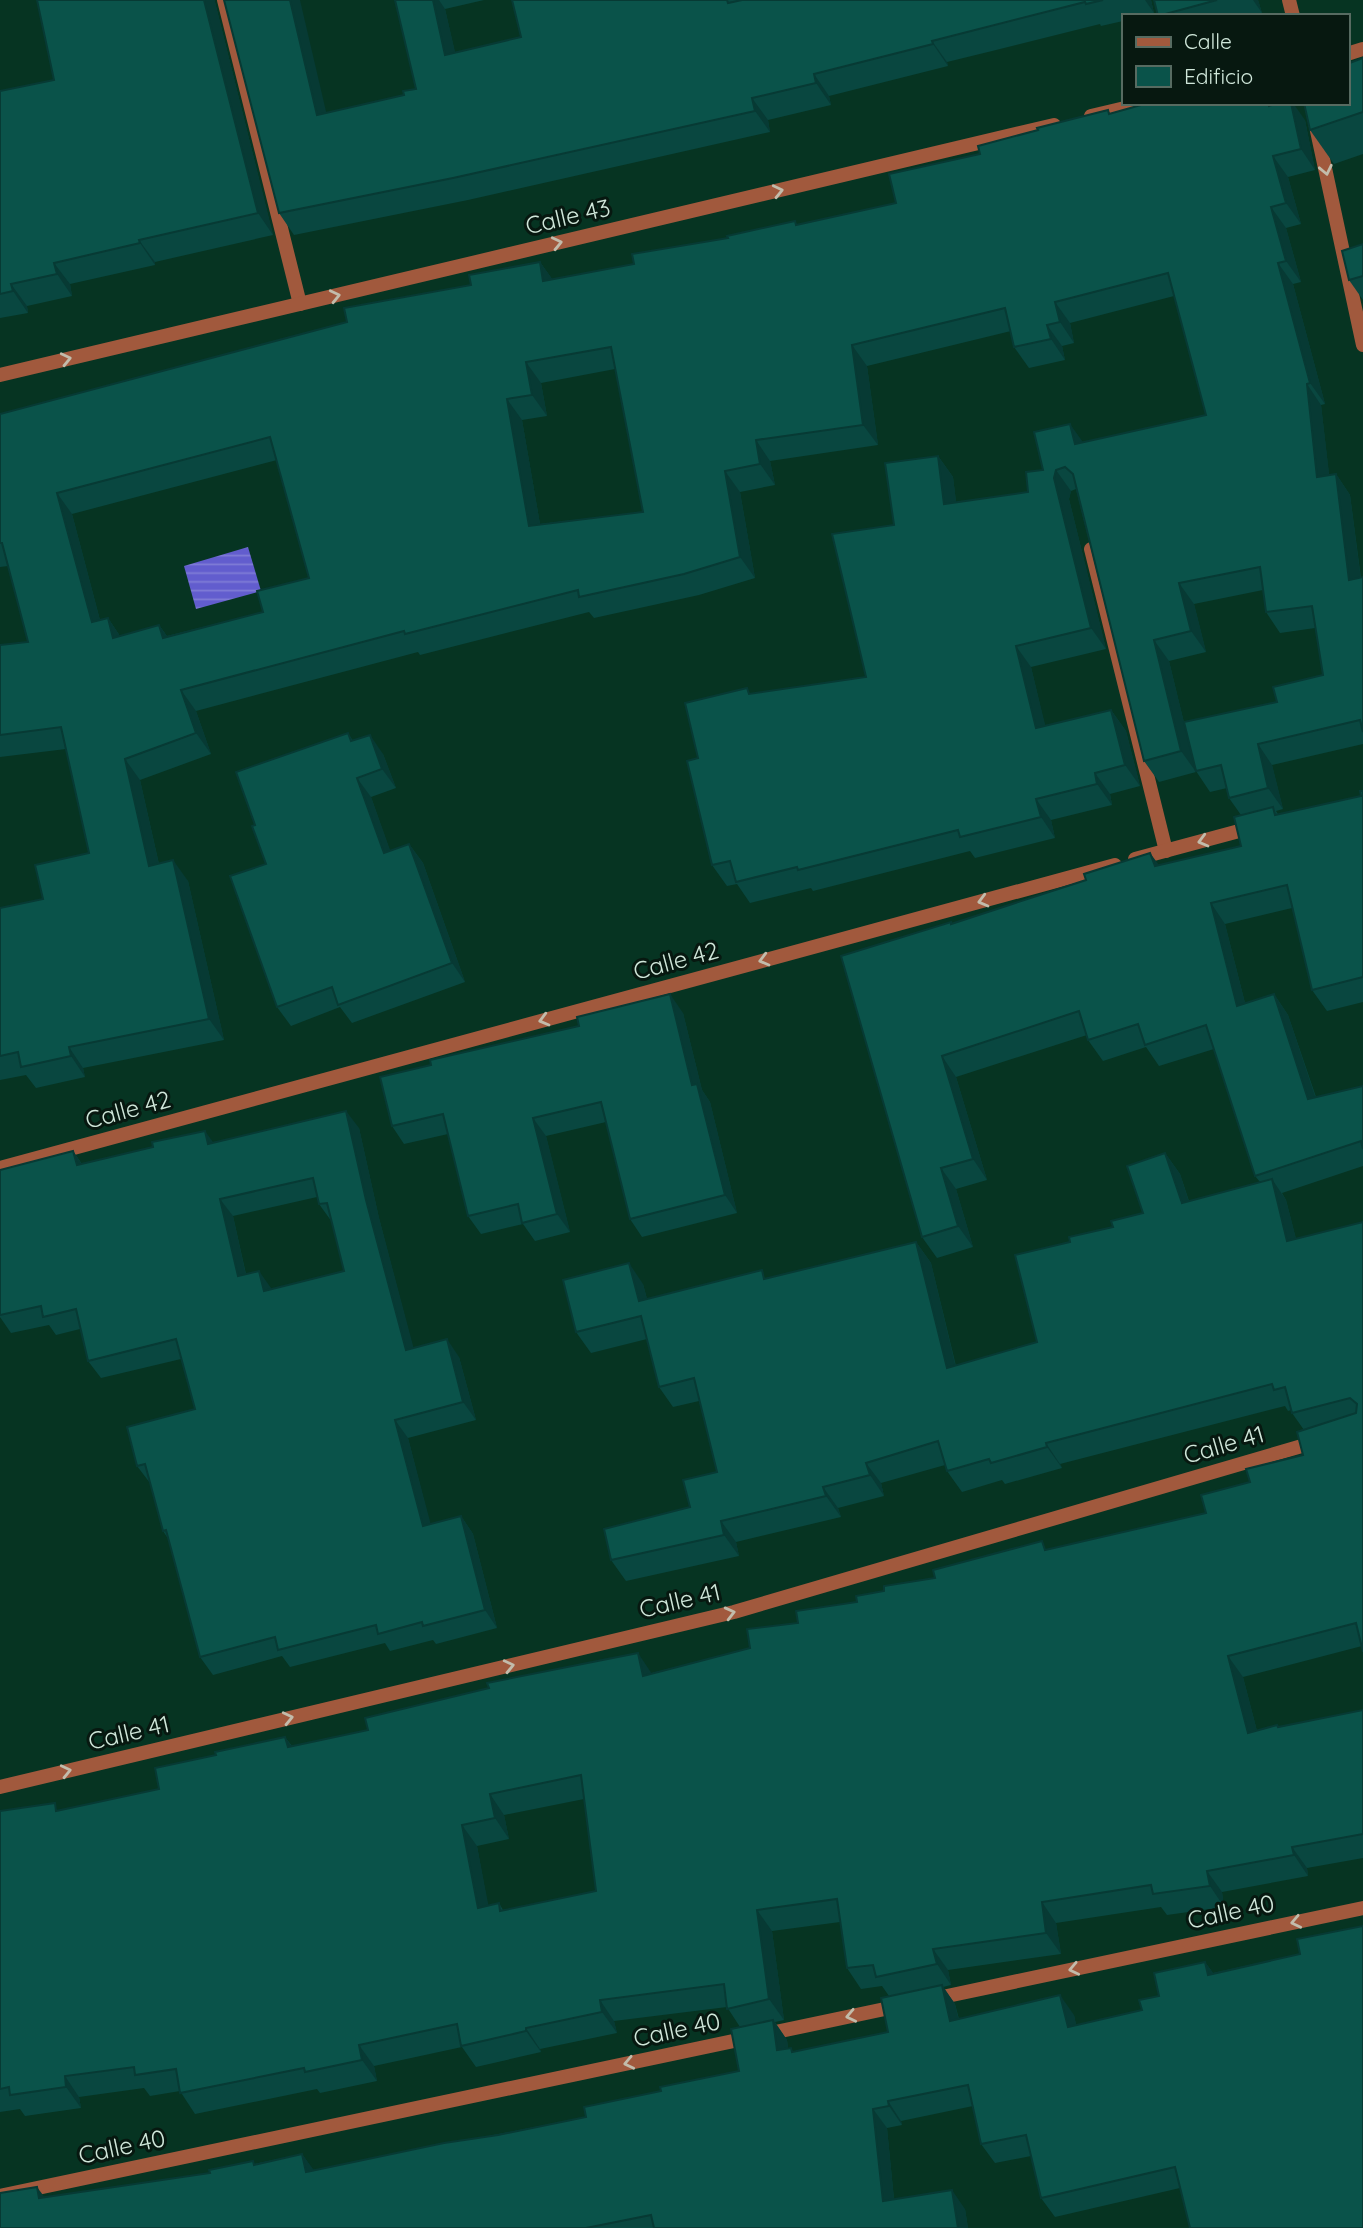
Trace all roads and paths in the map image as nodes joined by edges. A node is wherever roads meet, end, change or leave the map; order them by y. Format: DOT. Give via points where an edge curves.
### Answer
graph roads {
  1 [pos="225,0"];
  2 [pos="1138,105"];
  3 [pos="1311,105"];
  4 [pos="300,304"];
  5 [pos="1363,345"];
  6 [pos="0,375"];
  7 [pos="1088,537"];
  8 [pos="1271,822"];
  9 [pos="1166,851"];
  10 [pos="0,1168"];
  11 [pos="1336,1436"];
  12 [pos="0,1787"];
  13 [pos="1363,1908"];
  14 [pos="0,2196"];
  1 -- 4 [label="street"];
  4 -- 2 [label="street, Calle 43, one-way"];
  3 -- 5 [label="street, one-way"];
  6 -- 4 [label="street, Calle 43, one-way"];
  7 -- 9 [label="street"];
  8 -- 9 [label="street, Calle 42, one-way"];
  9 -- 10 [label="street, Calle 42, one-way"];
  12 -- 11 [label="street, Calle 41, one-way" via="734,1612"];
  13 -- 14 [label="street, Calle 40, one-way"];
}
